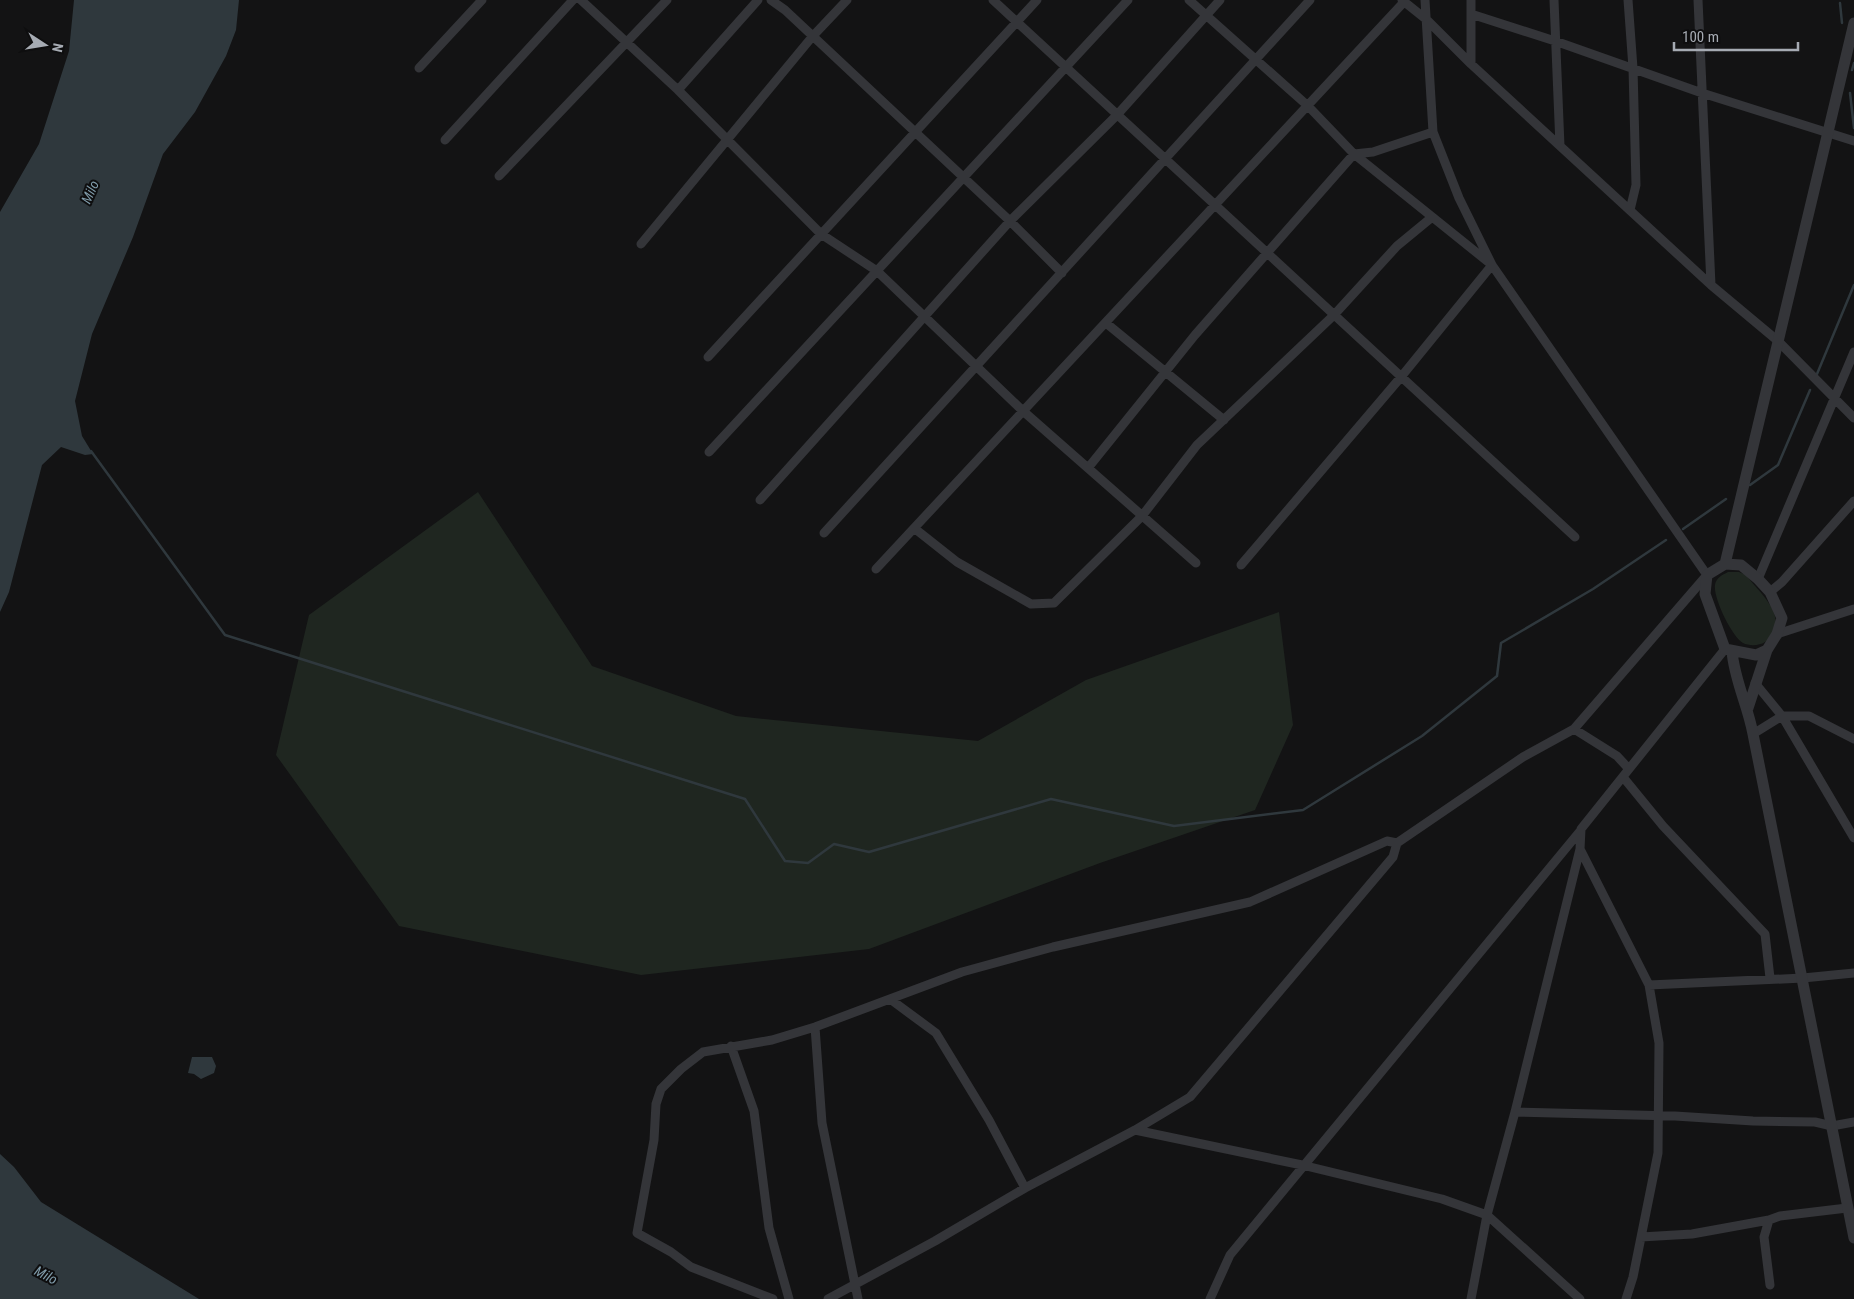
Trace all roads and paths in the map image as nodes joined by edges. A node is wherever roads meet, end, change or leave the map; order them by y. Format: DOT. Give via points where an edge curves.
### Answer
graph roads {
  1 [pos="482,0"];
  2 [pos="573,0"];
  3 [pos="581,0"];
  4 [pos="667,0"];
  5 [pos="758,0"];
  6 [pos="771,0"];
  7 [pos="847,0"];
  8 [pos="993,0"];
  9 [pos="1036,0"];
  10 [pos="1128,0"];
  11 [pos="1189,0"];
  12 [pos="1220,0"];
  13 [pos="1310,0"];
  14 [pos="1425,0"];
  15 [pos="1471,0"];
  16 [pos="1554,0"];
  17 [pos="1628,0"];
  18 [pos="1698,0"];
  19 [pos="1403,1"];
  20 [pos="1471,14"];
  21 [pos="1206,16"];
  22 [pos="1427,20"];
  23 [pos="1016,22"];
  24 [pos="1854,23"];
  25 [pos="812,37"];
  26 [pos="1555,41"];
  27 [pos="627,44"];
  28 [pos="1256,60"];
  29 [pos="1471,64"];
  30 [pos="1065,67"];
  31 [pos="419,68"];
  32 [pos="1633,68"];
  33 [pos="678,90"];
  34 [pos="1702,93"];
  35 [pos="1308,106"];
  36 [pos="1117,115"];
  37 [pos="914,132"];
  38 [pos="1433,132"];
  39 [pos="1828,133"];
  40 [pos="445,140"];
  41 [pos="726,141"];
  42 [pos="1854,141"];
  43 [pos="1560,146"];
  44 [pos="1354,154"];
  45 [pos="1165,159"];
  46 [pos="499,176"];
  47 [pos="963,177"];
  48 [pos="1215,205"];
  49 [pos="1630,210"];
  50 [pos="1431,218"];
  51 [pos="1010,221"];
  52 [pos="821,234"];
  53 [pos="641,244"];
  54 [pos="1267,253"];
  55 [pos="1492,265"];
  56 [pos="877,271"];
  57 [pos="1062,273"];
  58 [pos="1711,285"];
  59 [pos="1334,315"];
  60 [pos="925,317"];
  61 [pos="1106,322"];
  62 [pos="1778,341"];
  63 [pos="1854,352"];
  64 [pos="708,357"];
  65 [pos="977,366"];
  66 [pos="1166,372"];
  67 [pos="1401,377"];
  68 [pos="1834,398"];
  69 [pos="1023,411"];
  70 [pos="1854,418"];
  71 [pos="1224,420"];
  72 [pos="709,452"];
  73 [pos="1088,468"];
  74 [pos="760,500"];
  75 [pos="1854,501"];
  76 [pos="1142,516"];
  77 [pos="914,528"];
  78 [pos="824,533"];
  79 [pos="1575,537"];
  80 [pos="1196,563"];
  81 [pos="1725,564"];
  82 [pos="1241,565"];
  83 [pos="876,569"];
  84 [pos="1707,575"];
  85 [pos="1758,579"];
  86 [pos="1770,592"];
  87 [pos="1854,609"];
  88 [pos="1778,634"];
  89 [pos="1728,650"];
  90 [pos="1766,650"];
  91 [pos="1755,683"];
  92 [pos="1748,708"];
  93 [pos="1782,716"];
  94 [pos="1574,729"];
  95 [pos="1754,734"];
  96 [pos="1854,739"];
  97 [pos="1626,773"];
  98 [pos="1581,829"];
  99 [pos="1854,838"];
  100 [pos="1396,843"];
  101 [pos="1580,849"];
  102 [pos="1854,973"];
  103 [pos="1770,978"];
  104 [pos="1803,978"];
  105 [pos="1650,985"];
  106 [pos="890,999"];
  107 [pos="815,1028"];
  108 [pos="731,1046"];
  109 [pos="1515,1112"];
  110 [pos="1659,1115"];
  111 [pos="1854,1122"];
  112 [pos="1832,1126"];
  113 [pos="1135,1130"];
  114 [pos="1302,1166"];
  115 [pos="1026,1188"];
  116 [pos="1848,1208"];
  117 [pos="1487,1215"];
  118 [pos="1769,1220"];
  119 [pos="1641,1237"];
  120 [pos="1854,1238"];
  121 [pos="854,1284"];
  122 [pos="1770,1285"];
  123 [pos="774,1299"];
  124 [pos="789,1299"];
  125 [pos="828,1299"];
  126 [pos="858,1299"];
  127 [pos="1210,1299"];
  128 [pos="1471,1299"];
  129 [pos="1580,1299"];
  130 [pos="1626,1299"];
  1 -- 31 [label="street"];
  2 -- 40 [label="street"];
  3 -- 27 [label="street"];
  4 -- 27 [label="street"];
  5 -- 33 [label="street"];
  6 -- 25 [label="street"];
  7 -- 25 [label="street"];
  8 -- 23 [label="street"];
  9 -- 23 [label="street"];
  10 -- 30 [label="street"];
  11 -- 21 [label="street"];
  12 -- 21 [label="street"];
  13 -- 28 [label="street"];
  14 -- 22 [label="street"];
  15 -- 20 [label="street"];
  16 -- 26 [label="street"];
  17 -- 32 [label="street"];
  18 -- 34 [label="street"];
  19 -- 22 [label="street"];
  19 -- 35 [label="street"];
  20 -- 26 [label="street"];
  20 -- 29 [label="street"];
  21 -- 28 [label="street"];
  21 -- 36 [label="street"];
  22 -- 29 [label="street"];
  22 -- 38 [label="street"];
  23 -- 30 [label="street"];
  23 -- 37 [label="street"];
  24 -- 39 [label="street"];
  25 -- 37 [label="street"];
  25 -- 41 [label="street"];
  26 -- 32 [label="street"];
  26 -- 43 [label="street"];
  27 -- 33 [label="street"];
  27 -- 46 [label="street"];
  28 -- 35 [label="street"];
  28 -- 45 [label="street"];
  29 -- 43 [label="street"];
  30 -- 36 [label="street"];
  30 -- 47 [label="street"];
  32 -- 34 [label="street"];
  32 -- 49 [label="street" via="1636,185"];
  33 -- 41 [label="street"];
  34 -- 39 [label="street"];
  34 -- 58 [label="street"];
  35 -- 44 [label="street"];
  35 -- 48 [label="street"];
  36 -- 45 [label="street"];
  36 -- 51 [label="street"];
  37 -- 47 [label="street"];
  37 -- 52 [label="street"];
  38 -- 44 [label="street" via="1373,152"];
  38 -- 55 [label="street"];
  39 -- 42 [label="street"];
  39 -- 62 [label="street"];
  41 -- 52 [label="street"];
  41 -- 53 [label="street"];
  43 -- 49 [label="street"];
  44 -- 50 [label="street"];
  44 -- 54 [label="street"];
  45 -- 48 [label="street"];
  45 -- 57 [label="street"];
  47 -- 51 [label="street"];
  47 -- 56 [label="street"];
  48 -- 54 [label="street"];
  48 -- 61 [label="street"];
  49 -- 58 [label="street"];
  50 -- 55 [label="street"];
  50 -- 59 [label="street" via="1396,246"];
  51 -- 57 [label="street"];
  51 -- 60 [label="street"];
  52 -- 56 [label="street"];
  52 -- 64 [label="street"];
  54 -- 59 [label="street"];
  54 -- 66 [label="street"];
  55 -- 67 [label="street"];
  55 -- 84 [label="street"];
  56 -- 60 [label="street"];
  56 -- 72 [label="street"];
  57 -- 65 [label="street"];
  58 -- 62 [label="street"];
  59 -- 67 [label="street"];
  59 -- 71 [label="street"];
  60 -- 65 [label="street"];
  60 -- 74 [label="street"];
  61 -- 66 [label="street"];
  61 -- 69 [label="street"];
  62 -- 68 [label="street"];
  62 -- 81 [label="street"];
  63 -- 68 [label="street"];
  65 -- 69 [label="street"];
  65 -- 78 [label="street"];
  66 -- 71 [label="street"];
  66 -- 73 [label="street"];
  67 -- 79 [label="street"];
  67 -- 82 [label="street"];
  68 -- 70 [label="street"];
  68 -- 85 [label="street"];
  69 -- 73 [label="street"];
  69 -- 77 [label="street"];
  71 -- 76 [label="street" via="1198,445"];
  73 -- 76 [label="street"];
  75 -- 86 [label="street"];
  76 -- 77 [label="street" via="1054,603 1032,604 958,562"];
  76 -- 80 [label="street"];
  77 -- 83 [label="street"];
  81 -- 84 [label="street"];
  81 -- 85 [label="street" via="1742,565"];
  84 -- 89 [label="street" via="1705,594"];
  84 -- 94 [label="street"];
  85 -- 86 [label="street"];
  86 -- 88 [label="street" via="1782,618"];
  87 -- 88 [label="street"];
  88 -- 90 [label="street"];
  89 -- 90 [label="street" via="1756,655"];
  89 -- 92 [label="street"];
  89 -- 97 [label="street"];
  90 -- 91 [label="street"];
  91 -- 92 [label="street"];
  91 -- 93 [label="street"];
  92 -- 95 [label="street"];
  93 -- 95 [label="street"];
  93 -- 96 [label="street" via="1809,716"];
  93 -- 99 [label="street"];
  94 -- 97 [label="street" via="1617,756"];
  94 -- 100 [label="street" via="1523,757"];
  95 -- 104 [label="street"];
  97 -- 98 [label="street"];
  97 -- 103 [label="street" via="1663,826 1765,934"];
  98 -- 101 [label="street"];
  98 -- 114 [label="street"];
  100 -- 106 [label="street" via="1387,841 1250,902 1053,947 962,972"];
  100 -- 113 [label="street" via="1393,857 1190,1097"];
  101 -- 105 [label="street"];
  101 -- 109 [label="street"];
  102 -- 104 [label="street"];
  103 -- 104 [label="street"];
  103 -- 105 [label="street"];
  104 -- 112 [label="street"];
  105 -- 110 [label="street" via="1659,1043"];
  106 -- 107 [label="street"];
  106 -- 115 [label="street" via="936,1032"];
  107 -- 108 [label="street" via="772,1040"];
  107 -- 121 [label="street" via="822,1123"];
  108 -- 123 [label="street" via="704,1052 660,1089 637,1233 691,1267"];
  108 -- 124 [label="street" via="754,1112 769,1228"];
  109 -- 110 [label="street"];
  109 -- 117 [label="street"];
  110 -- 112 [label="street" via="1753,1122 1814,1122"];
  110 -- 119 [label="street" via="1658,1153"];
  111 -- 112 [label="street"];
  112 -- 116 [label="street"];
  113 -- 114 [label="street"];
  113 -- 115 [label="street"];
  114 -- 117 [label="street" via="1442,1199"];
  114 -- 127 [label="street" via="1230,1254"];
  115 -- 121 [label="street"];
  116 -- 118 [label="street"];
  116 -- 120 [label="street"];
  117 -- 128 [label="street"];
  117 -- 129 [label="street"];
  118 -- 119 [label="street" via="1692,1234"];
  118 -- 122 [label="street" via="1764,1238"];
  119 -- 130 [label="street"];
  121 -- 125 [label="street"];
  121 -- 126 [label="street"];
}
